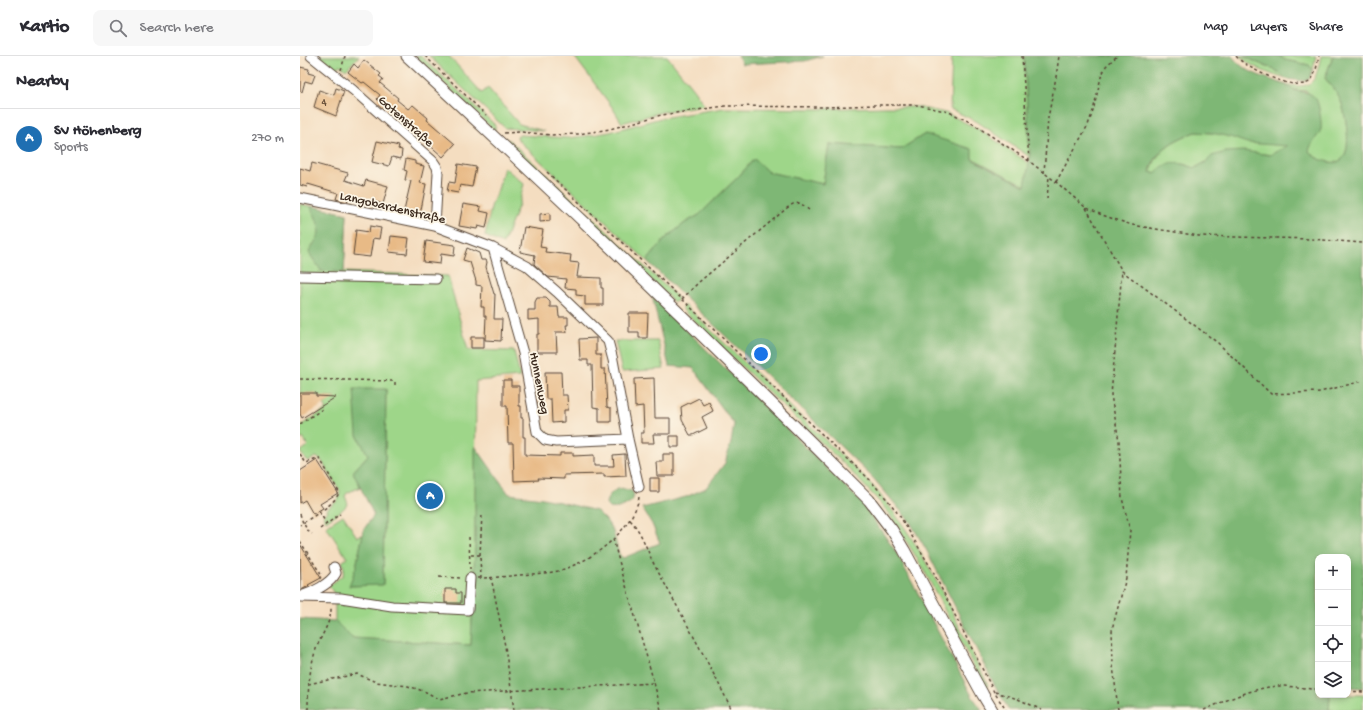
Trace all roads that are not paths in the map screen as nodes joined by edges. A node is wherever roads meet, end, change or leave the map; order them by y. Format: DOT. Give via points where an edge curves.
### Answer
graph roads {
  1 [pos="311,56"];
  2 [pos="407,56"];
  3 [pos="300,198"];
  4 [pos="435,226"];
  5 [pos="493,248"];
  6 [pos="300,276"];
  7 [pos="436,278"];
  8 [pos="628,439"];
  9 [pos="639,487"];
  10 [pos="334,567"];
  11 [pos="470,573"];
  12 [pos="300,597"];
  13 [pos="992,710"];
  1 -- 4 [label="street, Gotenstraße" via="433,161 438,174"];
  2 -- 13 [label="main road" via="674,308 869,500 904,550"];
  3 -- 4 [label="street, Langobardenstraße"];
  4 -- 5 [label="street, Langobardenstraße"];
  5 -- 8 [label="street, Langobardenstraße" via="527,266 608,341"];
  5 -- 8 [label="street, Hunnenweg" via="523,353 537,432 545,440 556,442"];
  6 -- 7 [label="street"];
  8 -- 9 [label="street, Langobardenstraße"];
  10 -- 12 [label="street" via="336,573 332,578"];
  11 -- 12 [label="street" via="468,610 392,606 341,598"];
}
